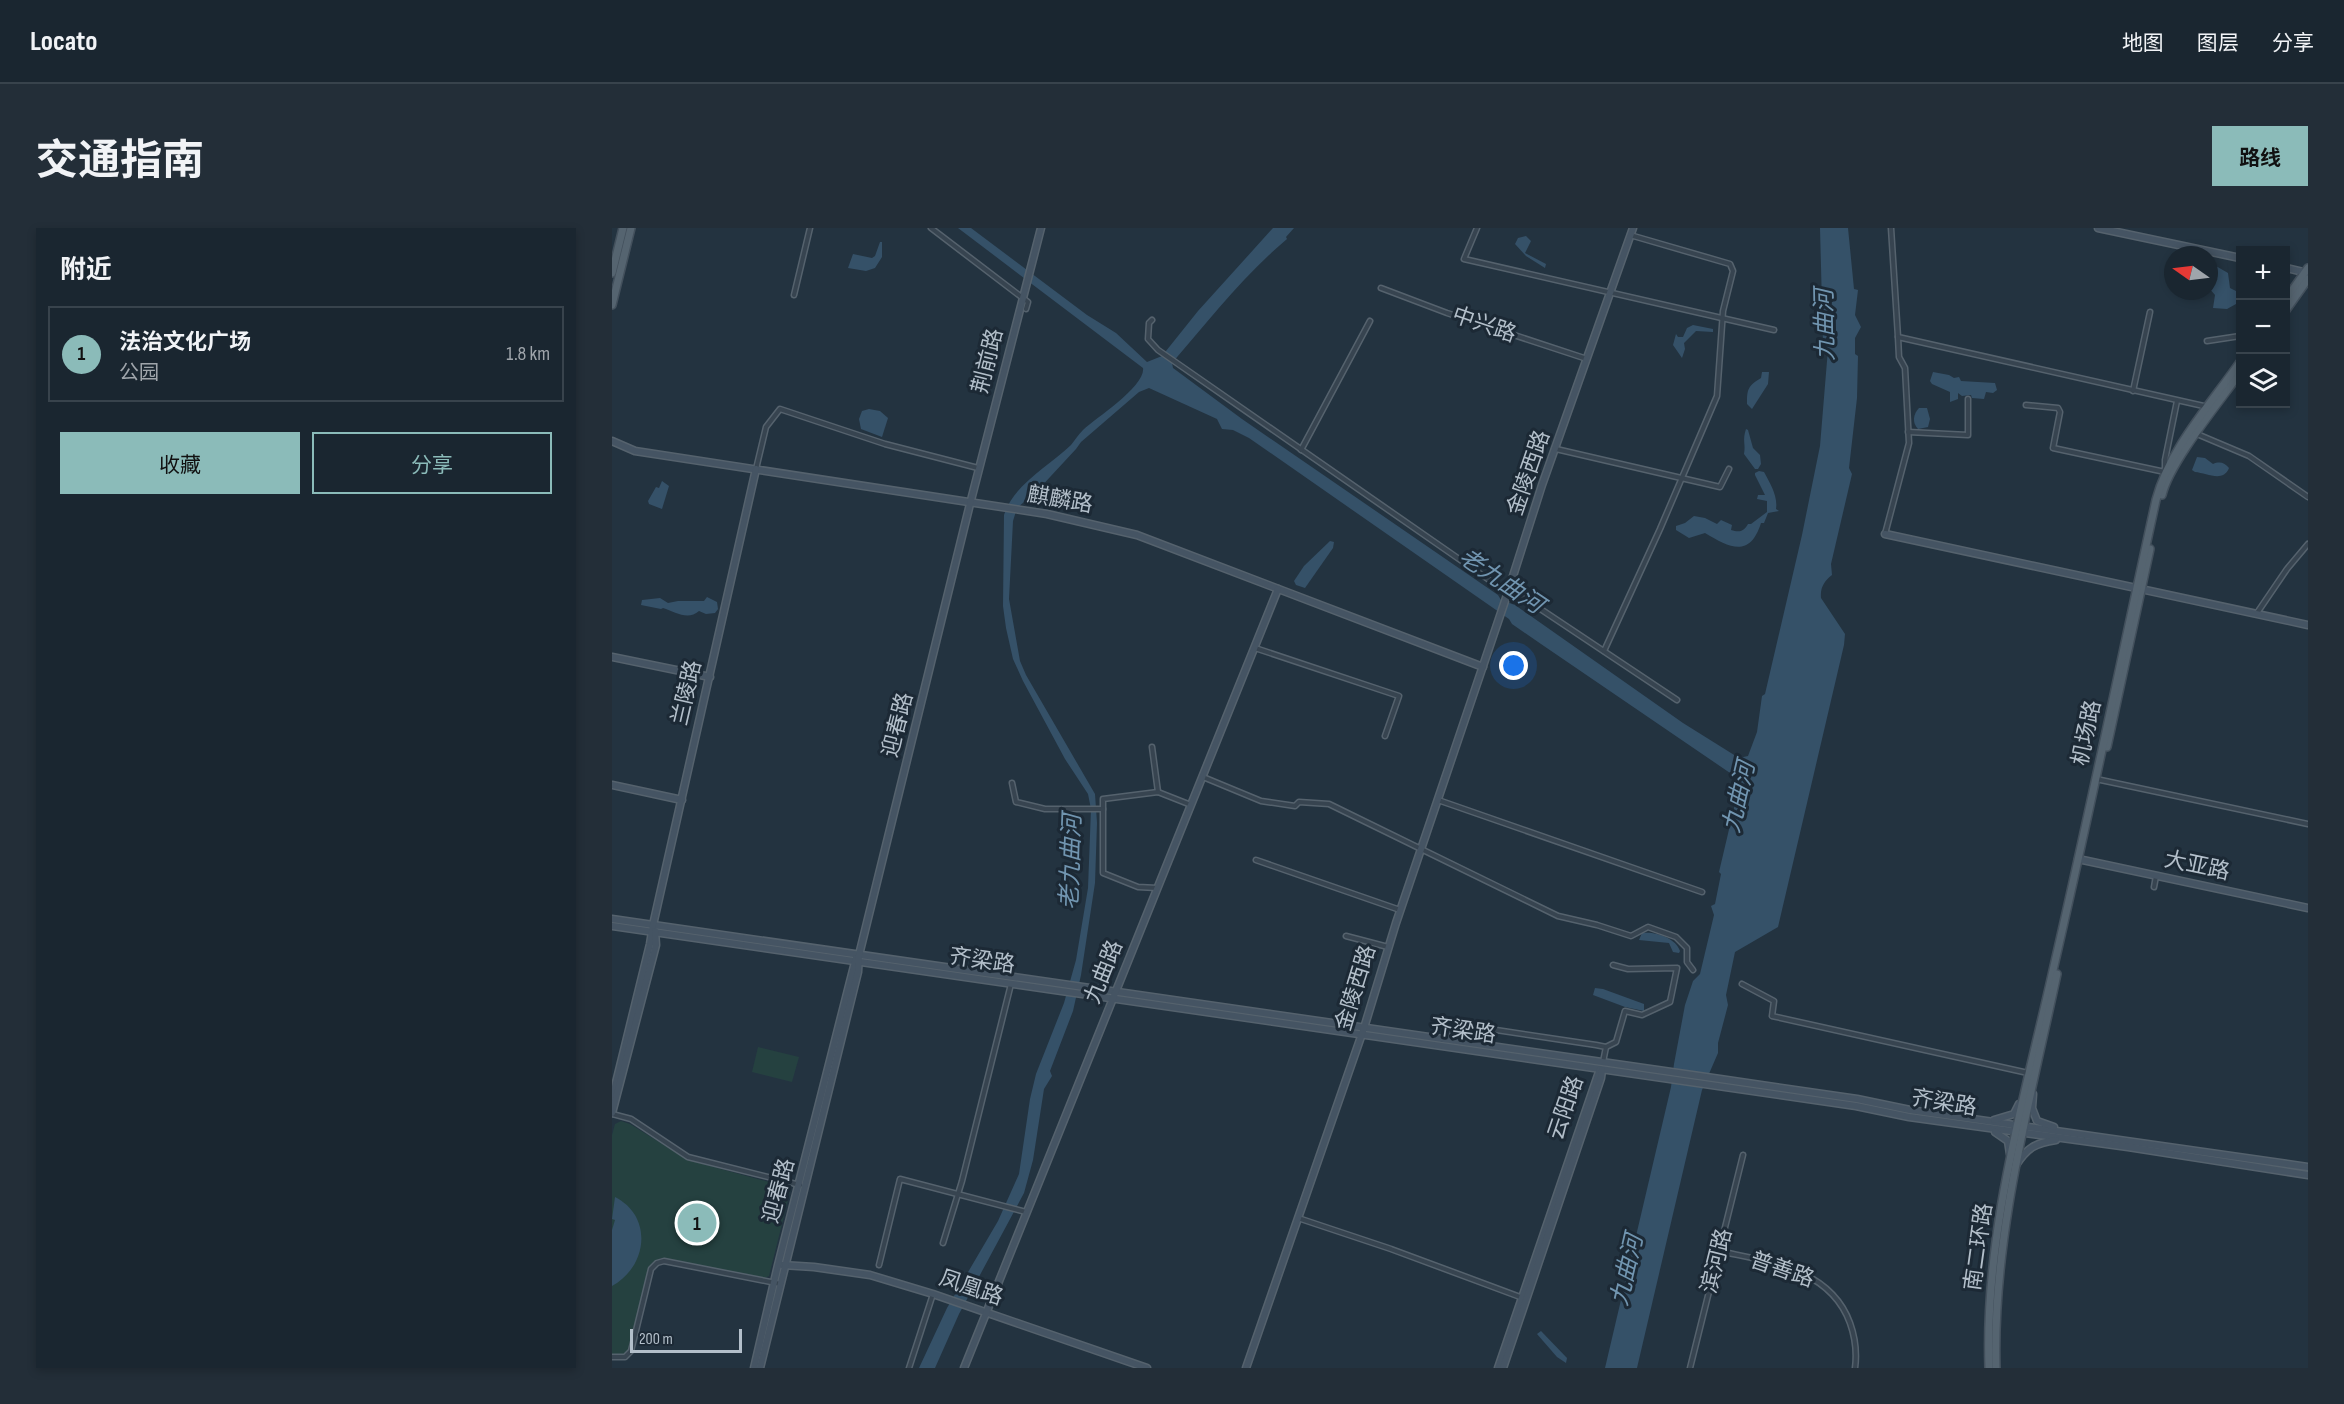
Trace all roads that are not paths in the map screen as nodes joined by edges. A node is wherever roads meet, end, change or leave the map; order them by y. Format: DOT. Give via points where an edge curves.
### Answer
graph roads {
  1 [pos="623,228"];
  2 [pos="631,228"];
  3 [pos="810,228"];
  4 [pos="931,228"];
  5 [pos="1041,228"];
  6 [pos="1477,228"];
  7 [pos="1891,228"];
  8 [pos="2098,228"];
  9 [pos="1631,232"];
  10 [pos="2236,257"];
  11 [pos="2290,269"];
  12 [pos="612,273"];
  13 [pos="2307,273"];
  14 [pos="1381,288"];
  15 [pos="1611,291"];
  16 [pos="2290,294"];
  17 [pos="794,295"];
  18 [pos="1023,299"];
  19 [pos="2290,303"];
  20 [pos="612,305"];
  21 [pos="1026,309"];
  22 [pos="2150,312"];
  23 [pos="1724,318"];
  24 [pos="1152,320"];
  25 [pos="1370,321"];
  26 [pos="1774,330"];
  27 [pos="2236,337"];
  28 [pos="1898,338"];
  29 [pos="2207,341"];
  30 [pos="1587,359"];
  31 [pos="2236,369"];
  32 [pos="2236,380"];
  33 [pos="2133,391"];
  34 [pos="1968,399"];
  35 [pos="2177,401"];
  36 [pos="2026,405"];
  37 [pos="2208,407"];
  38 [pos="1908,432"];
  39 [pos="2197,434"];
  40 [pos="612,441"];
  41 [pos="1556,449"];
  42 [pos="1301,450"];
  43 [pos="978,468"];
  44 [pos="1729,469"];
  45 [pos="756,470"];
  46 [pos="2165,472"];
  47 [pos="1683,478"];
  48 [pos="2308,497"];
  49 [pos="970,504"];
  50 [pos="1885,534"];
  51 [pos="2308,544"];
  52 [pos="2139,588"];
  53 [pos="1278,589"];
  54 [pos="1509,590"];
  55 [pos="2256,614"];
  56 [pos="2308,625"];
  57 [pos="1254,648"];
  58 [pos="1604,651"];
  59 [pos="612,657"];
  60 [pos="1483,668"];
  61 [pos="710,677"];
  62 [pos="1677,700"];
  63 [pos="1385,736"];
  64 [pos="1152,747"];
  65 [pos="1202,777"];
  66 [pos="2098,779"];
  67 [pos="1012,783"];
  68 [pos="612,785"];
  69 [pos="1158,792"];
  70 [pos="681,800"];
  71 [pos="1438,800"];
  72 [pos="1191,805"];
  73 [pos="1102,809"];
  74 [pos="2308,824"];
  75 [pos="1421,850"];
  76 [pos="1256,860"];
  77 [pos="2080,860"];
  78 [pos="2156,876"];
  79 [pos="2154,887"];
  80 [pos="1157,888"];
  81 [pos="1702,892"];
  82 [pos="2308,908"];
  83 [pos="1400,910"];
  84 [pos="612,919"];
  85 [pos="612,926"];
  86 [pos="653,930"];
  87 [pos="1346,936"];
  88 [pos="1388,947"];
  89 [pos="857,960"];
  90 [pos="1687,962"];
  91 [pos="1613,965"];
  92 [pos="1677,968"];
  93 [pos="1693,970"];
  94 [pos="972,975"];
  95 [pos="1011,984"];
  96 [pos="1742,984"];
  97 [pos="1065,988"];
  98 [pos="1113,995"];
  99 [pos="1362,1032"];
  100 [pos="1441,1043"];
  101 [pos="1606,1047"];
  102 [pos="1601,1068"];
  103 [pos="2031,1077"];
  104 [pos="612,1099"];
  105 [pos="612,1113"];
  106 [pos="1988,1125"];
  107 [pos="2020,1130"];
  108 [pos="2067,1136"];
  109 [pos="1743,1155"];
  110 [pos="2013,1165"];
  111 [pos="2308,1167"];
  112 [pos="2308,1175"];
  113 [pos="803,1186"];
  114 [pos="958,1194"];
  115 [pos="1026,1212"];
  116 [pos="1298,1218"];
  117 [pos="943,1243"];
  118 [pos="1719,1251"];
  119 [pos="782,1265"];
  120 [pos="879,1265"];
  121 [pos="777,1283"];
  122 [pos="933,1294"];
  123 [pos="1994,1296"];
  124 [pos="1524,1298"];
  125 [pos="986,1312"];
  126 [pos="612,1357"];
  127 [pos="754,1368"];
  128 [pos="760,1368"];
  129 [pos="909,1368"];
  130 [pos="964,1368"];
  131 [pos="1147,1368"];
  132 [pos="1246,1368"];
  133 [pos="1498,1368"];
  134 [pos="1503,1368"];
  135 [pos="1690,1368"];
  136 [pos="1855,1368"];
  137 [pos="1989,1368"];
  138 [pos="1996,1368"];
  1 -- 12 [label="main road"];
  2 -- 20 [label="main road"];
  3 -- 17 [label="street"];
  4 -- 18 [label="street"];
  5 -- 18 [label="street, 荆前路"];
  6 -- 15 [label="street" via="1464,259"];
  7 -- 28 [label="street"];
  8 -- 10 [label="street"];
  9 -- 15 [label="street, 金陵西路"];
  9 -- 23 [label="street" via="1730,264 1733,271"];
  11 -- 13 [label="street"];
  13 -- 16 [label="main road"];
  13 -- 19 [label="main road"];
  14 -- 30 [label="street, 中兴路"];
  15 -- 23 [label="street"];
  15 -- 30 [label="street, 金陵西路"];
  18 -- 21 [label="street" via="1028,303"];
  18 -- 49 [label="street, 荆前路"];
  22 -- 33 [label="street"];
  23 -- 26 [label="street"];
  23 -- 47 [label="street" via="1717,396"];
  24 -- 42 [label="street" via="1150,343"];
  25 -- 42 [label="street"];
  27 -- 29 [label="street"];
  28 -- 33 [label="street"];
  28 -- 38 [label="street" via="1899,357 1905,368"];
  30 -- 41 [label="street, 金陵西路"];
  31 -- 37 [label="main road, 机场路"];
  32 -- 39 [label="main road, 机场路"];
  33 -- 35 [label="street"];
  34 -- 38 [label="street" via="1968,435"];
  35 -- 37 [label="street"];
  35 -- 46 [label="street"];
  36 -- 46 [label="street" via="2058,408 2053,448"];
  37 -- 46 [label="main road, 机场路"];
  38 -- 50 [label="street" via="1909,443"];
  39 -- 48 [label="street" via="2249,456"];
  39 -- 52 [label="main road, 机场路" via="2163,490"];
  40 -- 45 [label="street, 麒麟路" via="635,451"];
  41 -- 47 [label="street"];
  41 -- 54 [label="street, 金陵西路"];
  42 -- 54 [label="street"];
  43 -- 45 [label="street" via="885,444 780,409 766,427"];
  44 -- 47 [label="street" via="1720,487"];
  45 -- 49 [label="street, 麒麟路"];
  45 -- 61 [label="street, 兰陵路"];
  46 -- 52 [label="main road, 机场路"];
  47 -- 58 [label="street"];
  49 -- 53 [label="street, 麒麟路" via="1047,514 1137,535"];
  49 -- 89 [label="street, 迎春路"];
  50 -- 52 [label="street"];
  51 -- 55 [label="street"];
  52 -- 55 [label="street"];
  52 -- 66 [label="main road, 机场路"];
  53 -- 57 [label="street, 九曲路"];
  53 -- 60 [label="street, 麒麟路"];
  54 -- 58 [label="street"];
  54 -- 60 [label="street, 金陵西路"];
  55 -- 56 [label="street"];
  57 -- 63 [label="street" via="1399,696"];
  57 -- 65 [label="street, 九曲路"];
  58 -- 62 [label="street"];
  59 -- 61 [label="street"];
  60 -- 71 [label="street, 金陵西路"];
  61 -- 70 [label="street, 兰陵路"];
  64 -- 69 [label="street"];
  65 -- 72 [label="street, 九曲路"];
  65 -- 75 [label="street" via="1261,801 1295,806 1299,802 1329,804"];
  66 -- 74 [label="street"];
  66 -- 77 [label="main road, 机场路"];
  67 -- 73 [label="street" via="1016,802 1045,809"];
  68 -- 70 [label="street"];
  69 -- 72 [label="street"];
  69 -- 73 [label="street" via="1111,797 1103,800"];
  70 -- 86 [label="street, 兰陵路"];
  71 -- 75 [label="street, 金陵西路"];
  71 -- 81 [label="street"];
  72 -- 80 [label="street, 九曲路"];
  73 -- 80 [label="street" via="1103,873 1138,887"];
  75 -- 83 [label="street, 金陵西路"];
  75 -- 90 [label="street" via="1558,916 1631,936 1648,927 1676,937 1687,948"];
  76 -- 83 [label="street"];
  77 -- 78 [label="street, 大亚路"];
  77 -- 103 [label="main road, 机场路"];
  78 -- 79 [label="street"];
  78 -- 82 [label="street, 大亚路"];
  80 -- 98 [label="street, 九曲路"];
  83 -- 88 [label="street, 金陵西路"];
  84 -- 86 [label="street, 齐梁路"];
  85 -- 86 [label="street, 齐梁路"];
  86 -- 89 [label="street, 齐梁路"];
  86 -- 104 [label="street, 兰陵路"];
  86 -- 105 [label="street, 兰陵路" via="657,945"];
  87 -- 88 [label="street"];
  88 -- 99 [label="street, 金陵西路"];
  89 -- 94 [label="street, 齐梁路"];
  89 -- 113 [label="street, 迎春路"];
  90 -- 92 [label="street"];
  90 -- 93 [label="street"];
  91 -- 92 [label="street" via="1628,969"];
  92 -- 101 [label="street" via="1670,1002 1642,1014 1625,1011 1616,1042"];
  94 -- 95 [label="street, 齐梁路"];
  94 -- 97 [label="street, 齐梁路"];
  95 -- 97 [label="street, 齐梁路"];
  95 -- 114 [label="street"];
  96 -- 103 [label="street" via="1774,1001 1772,1016"];
  97 -- 98 [label="street, 齐梁路"];
  98 -- 99 [label="street, 齐梁路"];
  98 -- 115 [label="street, 九曲路"];
  99 -- 100 [label="street, 齐梁路"];
  99 -- 116 [label="street, 金陵西路"];
  100 -- 101 [label="street" via="1450,1029 1463,1025"];
  100 -- 102 [label="street, 齐梁路"];
  101 -- 102 [label="street"];
  102 -- 106 [label="street, 齐梁路" via="1720,1082 1909,1117"];
  102 -- 124 [label="street, 云阳路"];
  103 -- 106 [label="street" via="2014,1114"];
  103 -- 107 [label="main road, 机场路"];
  103 -- 108 [label="street" via="2032,1108 2037,1120"];
  105 -- 113 [label="street" via="631,1119 688,1157"];
  106 -- 107 [label="street, 齐梁路"];
  106 -- 110 [label="street" via="2008,1141"];
  107 -- 108 [label="street, 齐梁路"];
  107 -- 110 [label="main road, 南二环路"];
  108 -- 110 [label="street" via="2034,1144"];
  108 -- 111 [label="street, 齐梁路"];
  108 -- 112 [label="street, 齐梁路"];
  109 -- 118 [label="street, 滨河路"];
  110 -- 123 [label="main road, 南二环路"];
  113 -- 119 [label="street, 迎春路"];
  114 -- 115 [label="street"];
  114 -- 117 [label="street"];
  114 -- 120 [label="street" via="900,1179"];
  115 -- 125 [label="street, 九曲路"];
  116 -- 124 [label="street"];
  116 -- 132 [label="street, 金陵西路"];
  118 -- 135 [label="street, 滨河路"];
  118 -- 136 [label="street, 普善路" via="1794,1269 1824,1285 1846,1311 1856,1346"];
  119 -- 121 [label="street, 迎春路"];
  119 -- 122 [label="street, 凤凰路" via="870,1275"];
  121 -- 126 [label="street" via="664,1261 657,1263 651,1269 631,1351 625,1357"];
  121 -- 127 [label="street, 迎春路"];
  121 -- 128 [label="street, 迎春路"];
  122 -- 125 [label="street, 凤凰路"];
  122 -- 129 [label="street"];
  123 -- 137 [label="main road, 南二环路"];
  123 -- 138 [label="main road, 南二环路"];
  124 -- 133 [label="street, 云阳路"];
  124 -- 134 [label="street, 云阳路"];
  125 -- 130 [label="street, 九曲路"];
  125 -- 131 [label="street, 凤凰路"];
}
